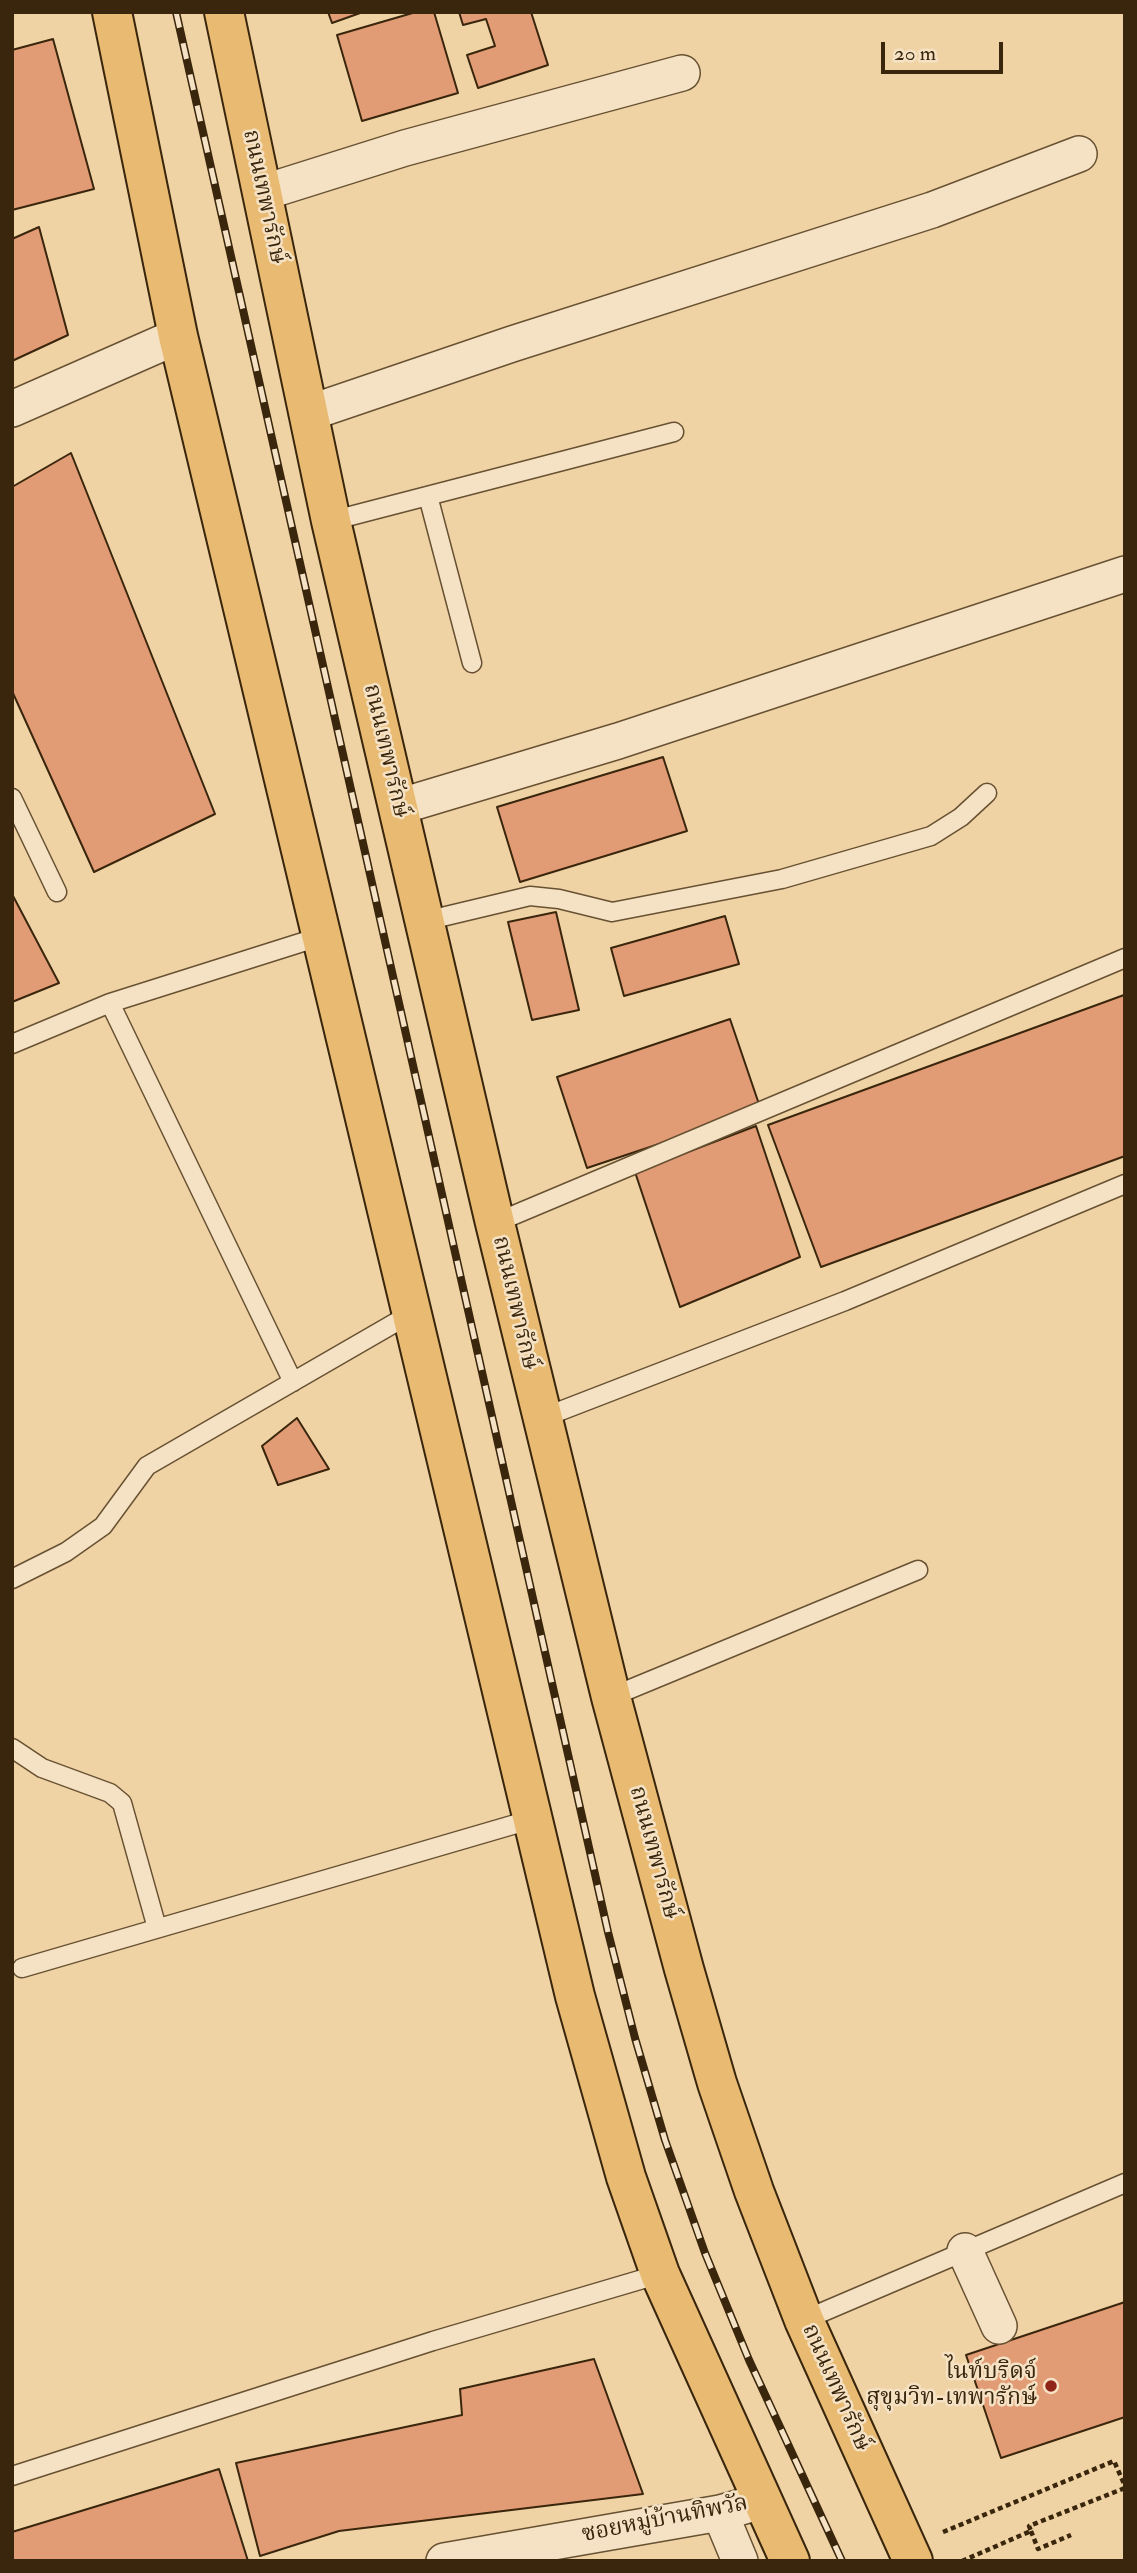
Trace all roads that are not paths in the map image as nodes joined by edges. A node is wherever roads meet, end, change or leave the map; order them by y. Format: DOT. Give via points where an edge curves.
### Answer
graph roads {
  1 [pos="111,12"];
  2 [pos="223,12"];
  3 [pos="682,73"];
  4 [pos="1079,154"];
  5 [pos="261,193"];
  6 [pos="178,335"];
  7 [pos="12,409"];
  8 [pos="309,413"];
  9 [pos="674,432"];
  10 [pos="428,496"];
  11 [pos="331,521"];
  12 [pos="1125,574"];
  13 [pos="472,663"];
  14 [pos="987,793"];
  15 [pos="12,798"];
  16 [pos="398,807"];
  17 [pos="57,891"];
  18 [pos="425,921"];
  19 [pos="322,936"];
  20 [pos="1125,958"];
  21 [pos="110,1003"];
  22 [pos="12,1044"];
  23 [pos="1125,1184"];
  24 [pos="495,1223"];
  25 [pos="412,1313"];
  26 [pos="293,1381"];
  27 [pos="542,1418"];
  28 [pos="918,1570"];
  29 [pos="12,1579"];
  30 [pos="611,1697"];
  31 [pos="12,1748"];
  32 [pos="533,1818"];
  33 [pos="157,1928"];
  34 [pos="22,1968"];
  35 [pos="1125,2183"];
  36 [pos="965,2250"];
  37 [pos="660,2274"];
  38 [pos="804,2320"];
  39 [pos="999,2326"];
  40 [pos="12,2476"];
  41 [pos="762,2501"];
  42 [pos="720,2513"];
  43 [pos="910,2554"];
  44 [pos="444,2561"];
  45 [pos="740,2561"];
  46 [pos="790,2561"];
  1 -- 6 [label="main road"];
  2 -- 5 [label="main road, ถนนเทพารักษ์"];
  3 -- 5 [label="street" via="405,148"];
  4 -- 8 [label="street" via="919,215"];
  5 -- 8 [label="main road, ถนนเทพารักษ์"];
  6 -- 7 [label="street"];
  6 -- 19 [label="main road"];
  8 -- 11 [label="main road, ถนนเทพารักษ์"];
  9 -- 10 [label="lane"];
  10 -- 11 [label="lane"];
  10 -- 13 [label="lane"];
  11 -- 16 [label="main road, ถนนเทพารักษ์"];
  12 -- 16 [label="street" via="618,741"];
  14 -- 18 [label="lane" via="931,836 782,879 612,912 559,898 530,896"];
  15 -- 17 [label="lane"];
  16 -- 18 [label="main road, ถนนเทพารักษ์"];
  18 -- 24 [label="main road, ถนนเทพารักษ์"];
  19 -- 21 [label="lane"];
  19 -- 25 [label="main road"];
  20 -- 24 [label="lane"];
  21 -- 22 [label="lane"];
  21 -- 26 [label="lane"];
  23 -- 27 [label="lane" via="845,1301"];
  24 -- 27 [label="main road, ถนนเทพารักษ์"];
  25 -- 26 [label="lane"];
  25 -- 32 [label="main road"];
  26 -- 29 [label="lane" via="147,1466 103,1526 66,1552"];
  27 -- 30 [label="main road, ถนนเทพารักษ์"];
  28 -- 30 [label="lane"];
  30 -- 38 [label="main road, ถนนเทพารักษ์" via="717,2083"];
  31 -- 33 [label="lane" via="42,1768 110,1793 122,1803"];
  32 -- 33 [label="lane"];
  32 -- 37 [label="main road" via="600,2088"];
  33 -- 34 [label="lane"];
  35 -- 36 [label="lane"];
  36 -- 38 [label="lane"];
  36 -- 39 [label="street"];
  37 -- 40 [label="lane" via="433,2341"];
  37 -- 41 [label="main road"];
  38 -- 43 [label="main road, ถนนเทพารักษ์"];
  41 -- 42 [label="street, ซอยหมู่บ้านทิพวัล"];
  41 -- 46 [label="main road"];
  42 -- 44 [label="street, ซอยหมู่บ้านทิพวัล"];
  42 -- 45 [label="street"];
}
